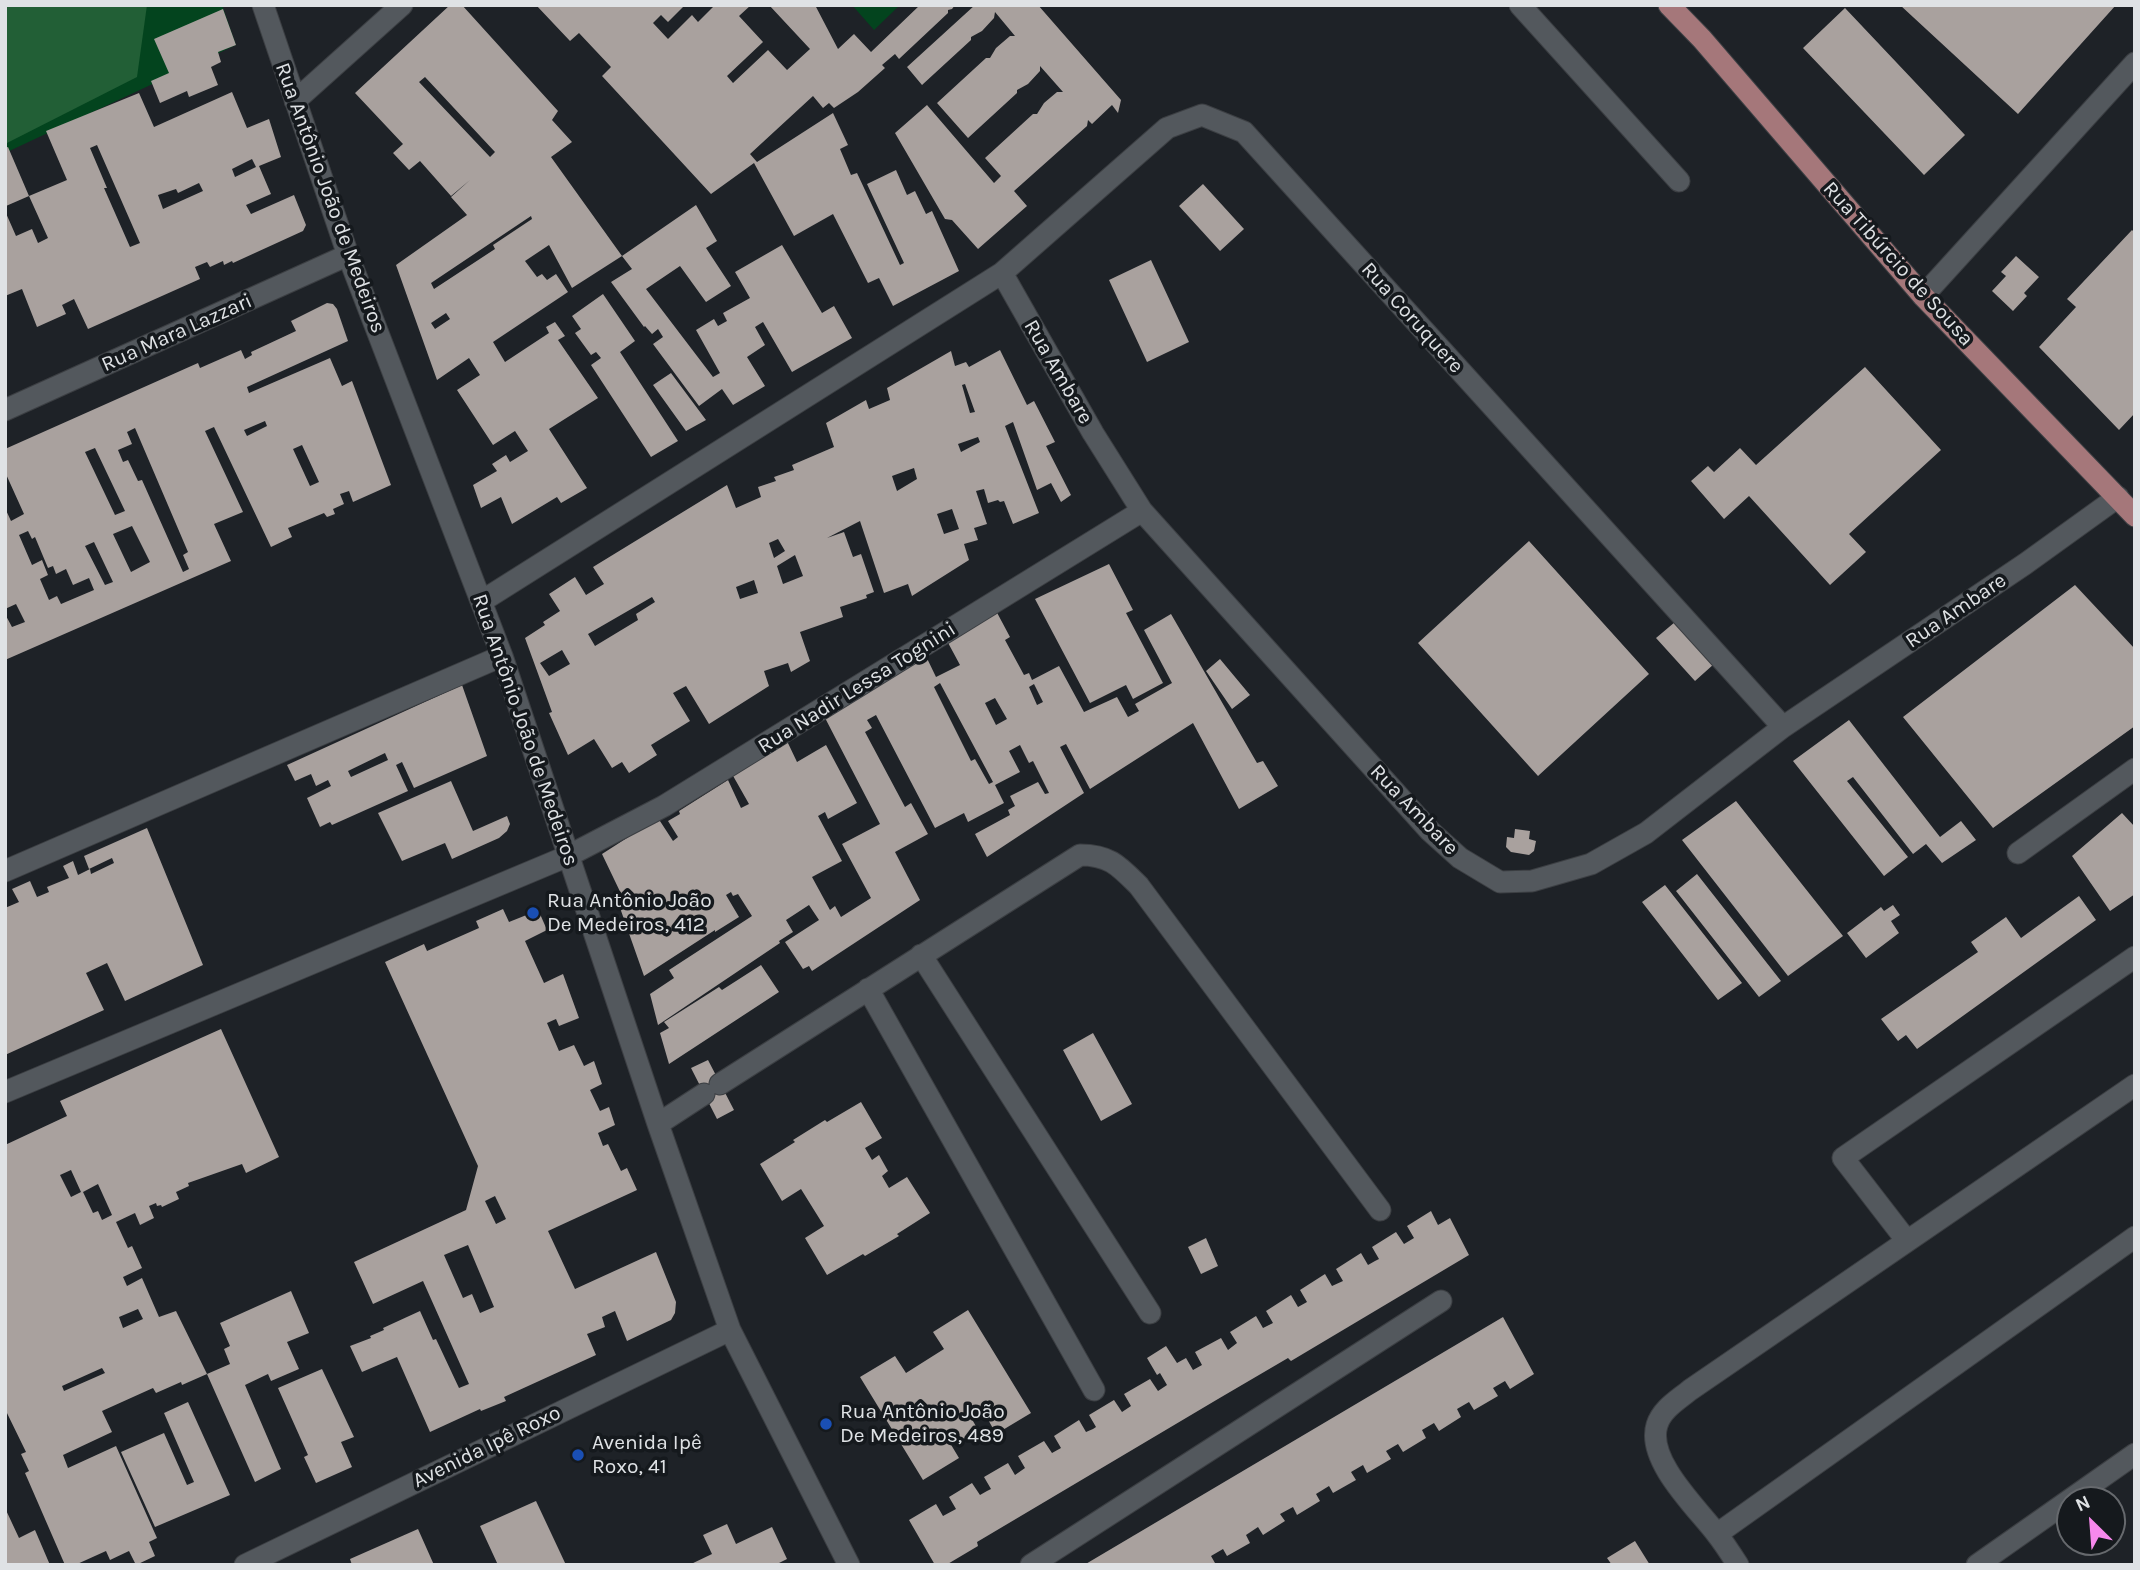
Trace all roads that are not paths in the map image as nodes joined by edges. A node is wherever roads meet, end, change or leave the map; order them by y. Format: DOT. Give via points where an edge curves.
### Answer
graph roads {
  1 [pos="263,5"];
  2 [pos="402,5"];
  3 [pos="1520,5"];
  4 [pos="1669,5"];
  5 [pos="2135,63"];
  6 [pos="295,101"];
  7 [pos="1679,181"];
  8 [pos="348,255"];
  9 [pos="1002,273"];
  10 [pos="1923,296"];
  11 [pos="5,410"];
  12 [pos="2118,497"];
  13 [pos="1142,511"];
  14 [pos="2135,516"];
  15 [pos="482,601"];
  16 [pos="502,656"];
  17 [pos="1783,727"];
  18 [pos="2135,769"];
  19 [pos="2018,853"];
  20 [pos="568,856"];
  21 [pos="5,872"];
  22 [pos="921,955"];
  23 [pos="2135,957"];
  24 [pos="868,989"];
  25 [pos="2135,1085"];
  26 [pos="5,1092"];
  27 [pos="657,1124"];
  28 [pos="1380,1210"];
  29 [pos="2135,1237"];
  30 [pos="1907,1241"];
  31 [pos="1441,1301"];
  32 [pos="1150,1312"];
  33 [pos="730,1330"];
  34 [pos="1094,1390"];
  35 [pos="2135,1454"];
  36 [pos="1717,1534"];
  37 [pos="244,1565"];
  38 [pos="849,1565"];
  39 [pos="1031,1565"];
  40 [pos="1738,1565"];
  41 [pos="1978,1565"];
  1 -- 6 [label="street, Rua Antônio João de Medeiros"];
  2 -- 6 [label="street"];
  3 -- 7 [label="street"];
  4 -- 10 [label="main road, Rua Tibúrcio de Sousa"];
  5 -- 10 [label="street"];
  6 -- 8 [label="street, Rua Antônio João de Medeiros"];
  8 -- 11 [label="street, Rua Mara Lazzari"];
  8 -- 15 [label="street, Rua Antônio João de Medeiros"];
  9 -- 13 [label="street, Rua Ambare"];
  9 -- 15 [label="street"];
  9 -- 17 [label="street, Rua Coruquere" via="1167,128 1202,115 1244,132"];
  10 -- 12 [label="main road, Rua Tibúrcio de Sousa"];
  12 -- 14 [label="main road, Rua Tibúrcio de Sousa"];
  12 -- 17 [label="street, Rua Ambare"];
  13 -- 17 [label="street, Rua Ambare" via="1430,831 1460,858 1500,882 1532,881 1591,864 1646,833"];
  13 -- 20 [label="street, Rua Nadir Lessa Tognini" via="664,806"];
  15 -- 16 [label="street, Rua Antônio João de Medeiros"];
  16 -- 20 [label="street, Rua Antônio João de Medeiros"];
  16 -- 21 [label="street"];
  18 -- 19 [label="street"];
  20 -- 26 [label="street, Rua Nadir Lessa Tognini"];
  20 -- 27 [label="street, Rua Antônio João de Medeiros"];
  22 -- 24 [label="street"];
  22 -- 28 [label="street" via="1080,855 1097,855 1118,866 1139,886"];
  22 -- 32 [label="street"];
  23 -- 30 [label="street" via="1843,1158"];
  24 -- 27 [label="street"];
  24 -- 34 [label="street"];
  25 -- 30 [label="street"];
  27 -- 33 [label="street, Rua Antônio João de Medeiros"];
  29 -- 36 [label="street"];
  30 -- 36 [label="street" via="1664,1412 1656,1427 1662,1461"];
  31 -- 39 [label="street"];
  33 -- 37 [label="street, Avenida Ipê Roxo"];
  33 -- 38 [label="street, Rua Antônio João de Medeiros"];
  35 -- 41 [label="street"];
  36 -- 40 [label="street"];
}
